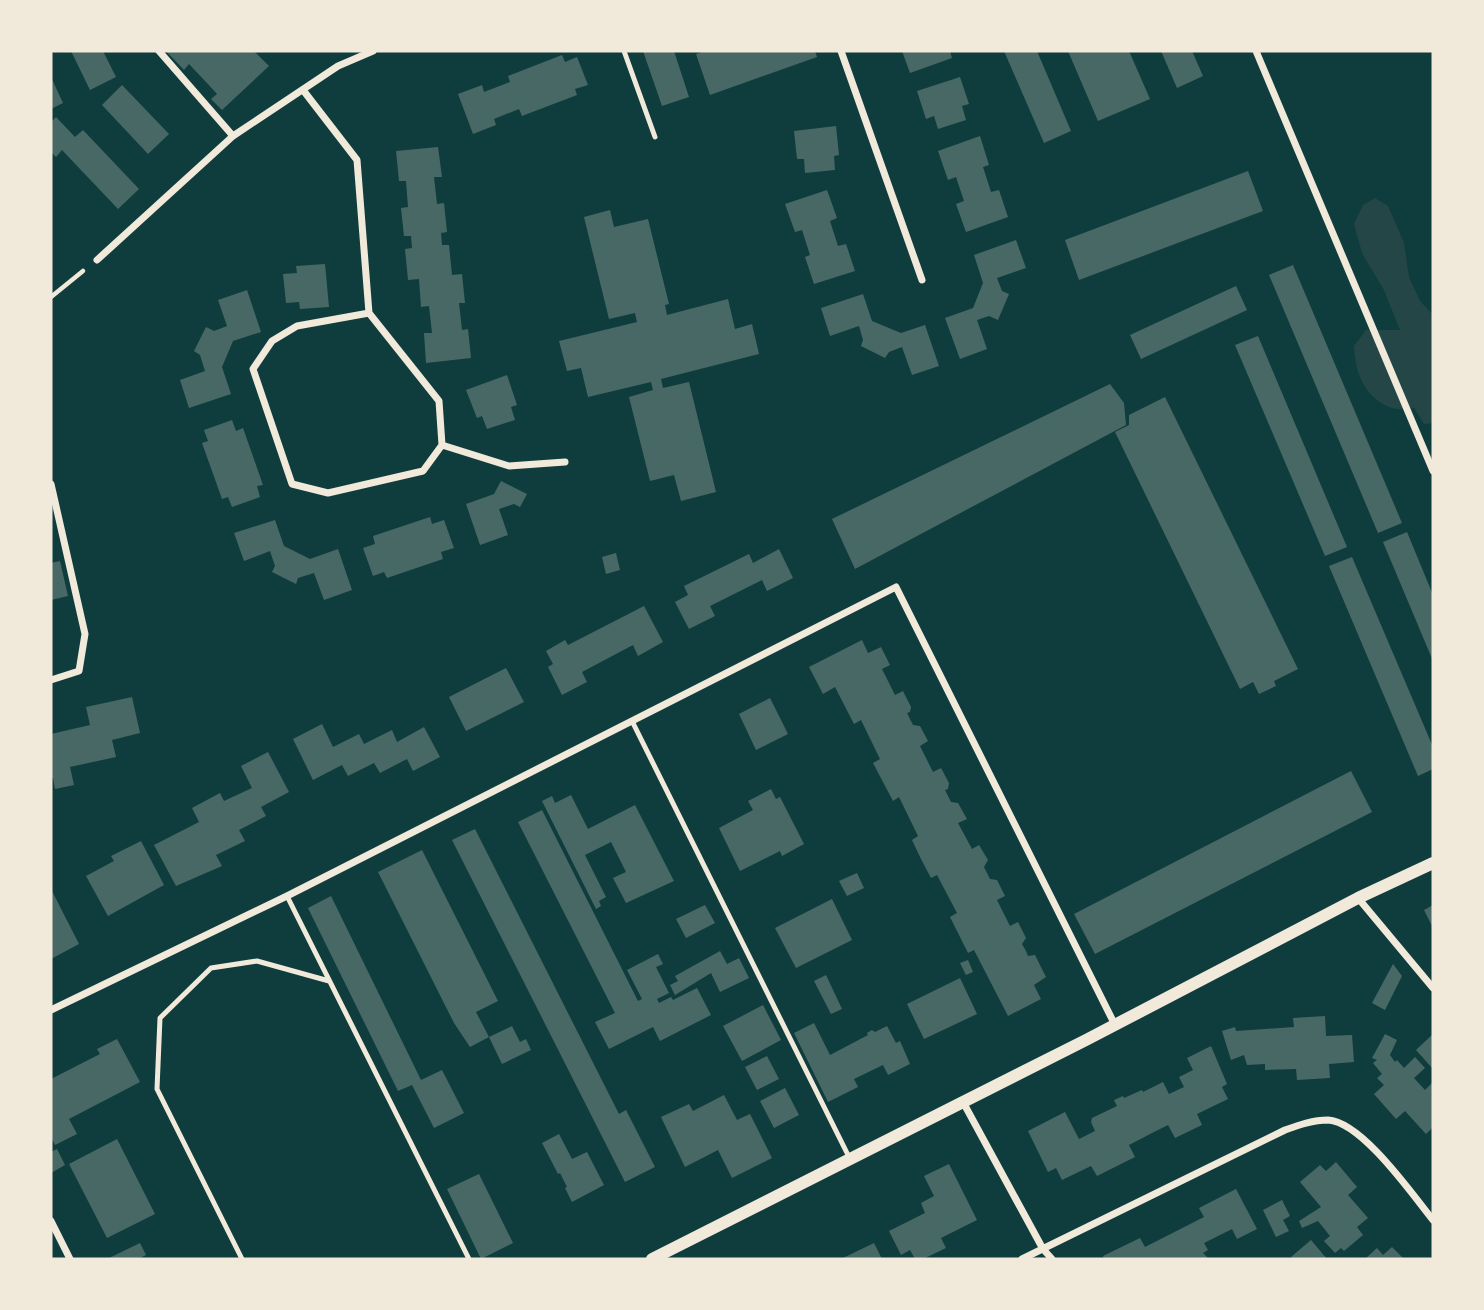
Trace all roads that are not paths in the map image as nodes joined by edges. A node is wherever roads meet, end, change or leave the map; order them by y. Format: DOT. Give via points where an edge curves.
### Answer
graph roads {
  1 [pos="159,51"];
  2 [pos="373,51"];
  3 [pos="624,51"];
  4 [pos="841,51"];
  5 [pos="1256,51"];
  6 [pos="303,90"];
  7 [pos="233,136"];
  8 [pos="655,137"];
  9 [pos="97,260"];
  10 [pos="922,280"];
  11 [pos="369,313"];
  12 [pos="442,444"];
  13 [pos="565,462"];
  14 [pos="1433,471"];
  15 [pos="51,484"];
  16 [pos="51,680"];
  17 [pos="632,721"];
  18 [pos="1433,863"];
  19 [pos="287,896"];
  20 [pos="1358,898"];
  21 [pos="329,981"];
  22 [pos="1433,988"];
  23 [pos="51,1010"];
  24 [pos="1115,1026"];
  25 [pos="963,1102"];
  26 [pos="850,1159"];
  27 [pos="1433,1220"];
  28 [pos="51,1221"];
  29 [pos="1043,1249"];
  30 [pos="70,1259"];
  31 [pos="242,1259"];
  32 [pos="469,1259"];
  33 [pos="652,1259"];
  34 [pos="1022,1259"];
  35 [pos="1052,1259"];
  1 -- 7 [label="street"];
  2 -- 6 [label="street" via="338,66"];
  3 -- 8 [label="lane"];
  4 -- 10 [label="street"];
  5 -- 14 [label="street"];
  6 -- 7 [label="street"];
  6 -- 11 [label="street" via="357,160"];
  7 -- 9 [label="street"];
  11 -- 12 [label="street" via="439,401"];
  11 -- 12 [label="street" via="297,326 272,341 253,369 292,484 328,492 423,471"];
  12 -- 13 [label="street" via="509,466"];
  15 -- 16 [label="street" via="85,634 79,671"];
  17 -- 19 [label="street"];
  17 -- 24 [label="street" via="896,587"];
  17 -- 26 [label="lane"];
  18 -- 20 [label="street"];
  19 -- 21 [label="lane"];
  19 -- 23 [label="street"];
  20 -- 22 [label="street"];
  20 -- 24 [label="street"];
  21 -- 31 [label="lane" via="257,961 211,968 160,1018 157,1089"];
  21 -- 32 [label="lane"];
  24 -- 25 [label="street"];
  25 -- 26 [label="street"];
  25 -- 29 [label="street"];
  26 -- 33 [label="street"];
  27 -- 29 [label="street" via="1366,1141 1330,1120 1285,1130"];
  28 -- 30 [label="street"];
  29 -- 34 [label="street"];
  29 -- 35 [label="street"];
}
